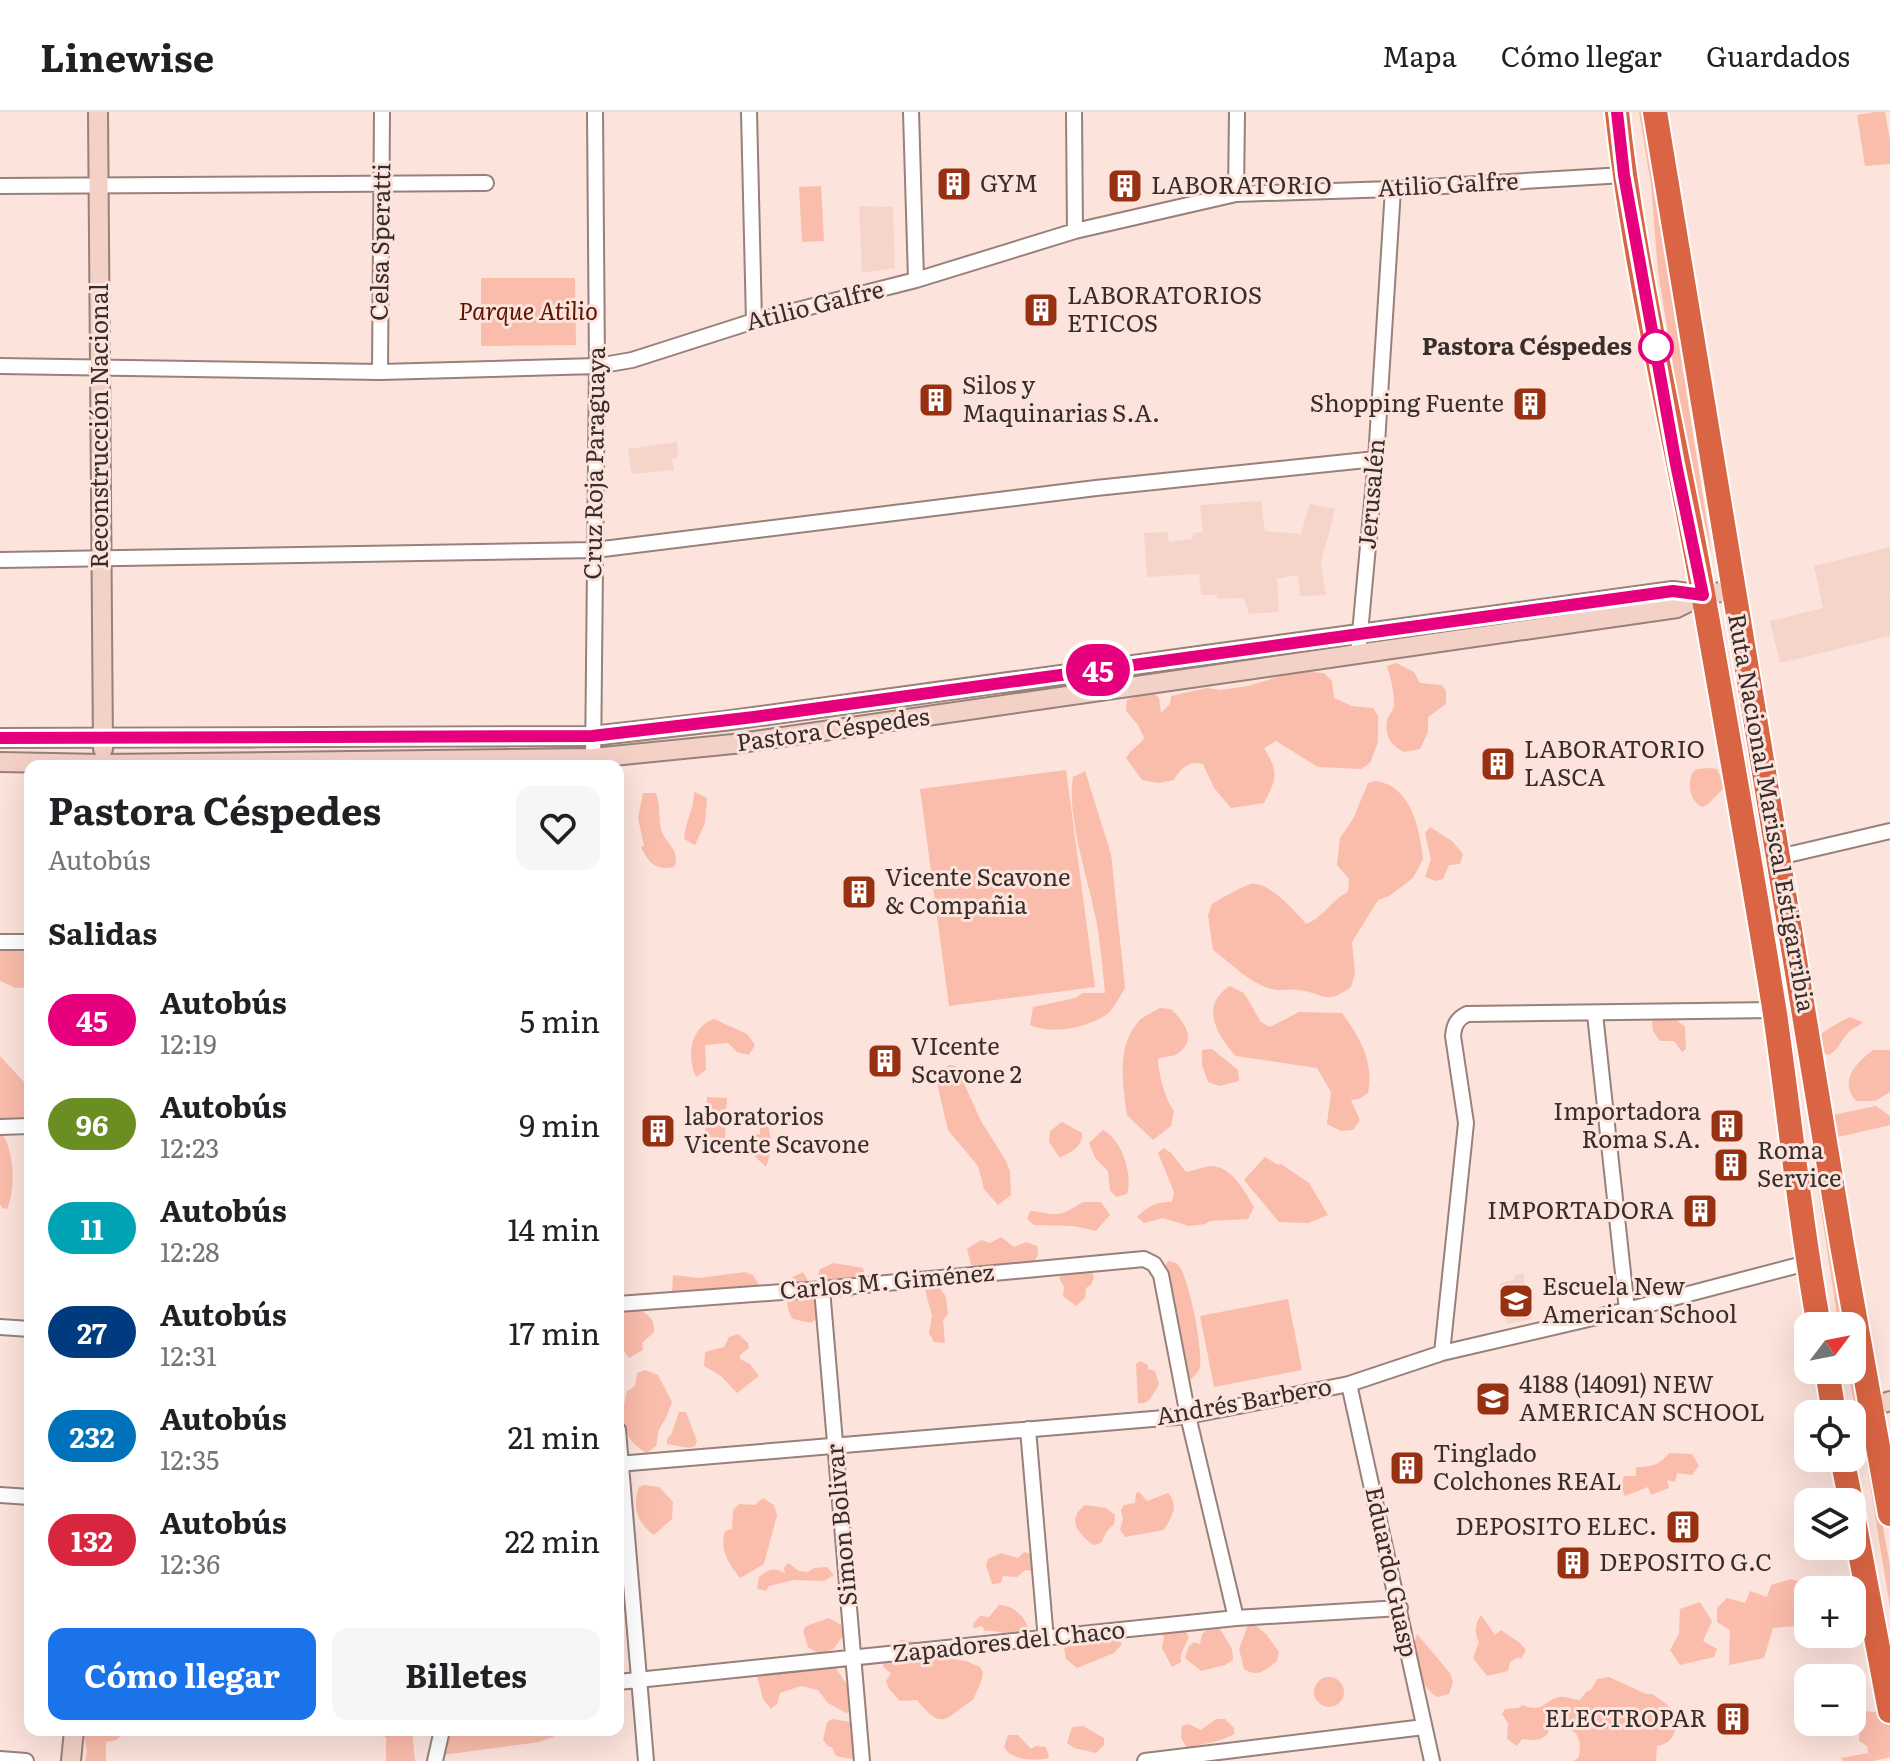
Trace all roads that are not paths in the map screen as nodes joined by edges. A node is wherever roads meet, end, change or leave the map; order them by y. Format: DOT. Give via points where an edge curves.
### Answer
graph roads {
  1 [pos="98,112"];
  2 [pos="382,112"];
  3 [pos="595,112"];
  4 [pos="749,112"];
  5 [pos="911,112"];
  6 [pos="1074,112"];
  7 [pos="1237,112"];
  8 [pos="1617,112"];
  9 [pos="1655,112"];
  10 [pos="1624,175"];
  11 [pos="486,183"];
  12 [pos="383,184"];
  13 [pos="0,186"];
  14 [pos="99,187"];
  15 [pos="1393,189"];
  16 [pos="1236,194"];
  17 [pos="1075,231"];
  18 [pos="916,280"];
  19 [pos="754,321"];
  20 [pos="0,366"];
  21 [pos="597,366"];
  22 [pos="100,368"];
  23 [pos="380,372"];
  24 [pos="1376,459"];
  25 [pos="595,550"];
  26 [pos="101,558"];
  27 [pos="0,560"];
  28 [pos="1733,590"];
  29 [pos="1703,595"];
  30 [pos="1359,633"];
  31 [pos="1358,655"];
  32 [pos="360,736"];
  33 [pos="592,736"];
  34 [pos="0,738"];
  35 [pos="103,739"];
  36 [pos="360,759"];
  37 [pos="103,760"];
  38 [pos="317,760"];
  39 [pos="438,760"];
  40 [pos="593,760"];
  41 [pos="609,760"];
  42 [pos="0,762"];
  43 [pos="24,763"];
  44 [pos="1890,831"];
  45 [pos="1779,857"];
  46 [pos="0,942"];
  47 [pos="24,942"];
  48 [pos="1774,1010"];
  49 [pos="1595,1014"];
  50 [pos="24,1126"];
  51 [pos="0,1127"];
  52 [pos="1807,1263"];
  53 [pos="822,1289"];
  54 [pos="624,1304"];
  55 [pos="1627,1310"];
  56 [pos="1816,1312"];
  57 [pos="0,1327"];
  58 [pos="24,1329"];
  59 [pos="1442,1353"];
  60 [pos="1349,1384"];
  61 [pos="1880,1404"];
  62 [pos="1188,1416"];
  63 [pos="1028,1429"];
  64 [pos="834,1446"];
  65 [pos="624,1463"];
  66 [pos="0,1495"];
  67 [pos="24,1497"];
  68 [pos="624,1507"];
  69 [pos="1890,1514"];
  70 [pos="1861,1560"];
  71 [pos="1400,1608"];
  72 [pos="1236,1618"];
  73 [pos="1046,1640"];
  74 [pos="854,1656"];
  75 [pos="640,1681"];
  76 [pos="624,1682"];
  77 [pos="1890,1711"];
  78 [pos="1424,1727"];
  79 [pos="73,1736"];
  80 [pos="441,1736"];
  81 [pos="0,1759"];
  82 [pos="26,1761"];
  83 [pos="71,1761"];
  84 [pos="435,1761"];
  85 [pos="646,1761"];
  86 [pos="862,1761"];
  87 [pos="1145,1761"];
  88 [pos="1432,1761"];
  1 -- 14 [label="main road, Reconstrucción Nacional"];
  2 -- 12 [label="street, Celsa Speratti"];
  3 -- 21 [label="street, Cruz Roja Paraguaya"];
  4 -- 19 [label="street"];
  5 -- 18 [label="street"];
  6 -- 17 [label="street"];
  7 -- 16 [label="street"];
  8 -- 10 [label="highway, Ruta Nacional Mariscal Estigarribia"];
  9 -- 28 [label="highway, Ruta Nacional Mariscal Estigarribia"];
  10 -- 15 [label="street, Atilio Galfre"];
  10 -- 29 [label="highway, Ruta Nacional Mariscal Estigarribia"];
  11 -- 12 [label="street"];
  12 -- 14 [label="street"];
  12 -- 23 [label="street, Celsa Speratti"];
  13 -- 14 [label="street"];
  14 -- 22 [label="main road, Reconstrucción Nacional"];
  15 -- 16 [label="street, Atilio Galfre"];
  15 -- 24 [label="street, Jerusalén"];
  16 -- 17 [label="street, Atilio Galfre"];
  17 -- 18 [label="street, Atilio Galfre"];
  18 -- 19 [label="street, Atilio Galfre"];
  19 -- 21 [label="street, Atilio Galfre"];
  20 -- 22 [label="street, Atilio Galfre"];
  21 -- 23 [label="street, Atilio Galfre"];
  21 -- 25 [label="street, Cruz Roja Paraguaya"];
  22 -- 23 [label="street, Atilio Galfre"];
  22 -- 26 [label="main road, Reconstrucción Nacional"];
  24 -- 25 [label="street"];
  24 -- 30 [label="street, Jerusalén"];
  25 -- 26 [label="street"];
  25 -- 33 [label="street, Cruz Roja Paraguaya"];
  26 -- 27 [label="street"];
  26 -- 35 [label="main road, Reconstrucción Nacional"];
  28 -- 29 [label="main road, Pastora Céspedes"];
  28 -- 45 [label="highway, Ruta Nacional Mariscal Estigarribia"];
  29 -- 30 [label="main road, Pastora Céspedes" via="1673,591"];
  29 -- 31 [label="main road, Pastora Céspedes" via="1677,608"];
  29 -- 48 [label="highway, Ruta Nacional Mariscal Estigarribia"];
  30 -- 31 [label="street, Jerusalén"];
  30 -- 33 [label="main road, Pastora Céspedes"];
  31 -- 41 [label="main road, Pastora Céspedes"];
  32 -- 33 [label="main road, Pastora Céspedes"];
  32 -- 35 [label="main road, Pastora Céspedes"];
  32 -- 36 [label="main road"];
  33 -- 40 [label="street, Cruz Roja Paraguaya"];
  34 -- 35 [label="main road, Pastora Céspedes"];
  35 -- 37 [label="main road, Reconstrucción Nacional"];
  36 -- 38 [label="main road, Pastora Céspedes"];
  36 -- 39 [label="main road, Pastora Céspedes"];
  42 -- 43 [label="main road, Pastora Céspedes"];
  44 -- 45 [label="street"];
  45 -- 61 [label="highway, Ruta Nacional Mariscal Estigarribia"];
  46 -- 47 [label="street"];
  48 -- 49 [label="street"];
  48 -- 52 [label="highway, Ruta Nacional Mariscal Estigarribia"];
  49 -- 55 [label="street"];
  49 -- 59 [label="street" via="1467,1014 1454,1026 1466,1123"];
  50 -- 51 [label="street"];
  52 -- 55 [label="street, Andrés Barbero"];
  52 -- 56 [label="highway, Ruta Nacional Mariscal Estigarribia"];
  53 -- 54 [label="street, Carlos M. Giménez"];
  53 -- 62 [label="street, Carlos M. Giménez" via="1144,1259 1161,1275"];
  53 -- 64 [label="street, Simon Bolivar"];
  55 -- 59 [label="street, Andrés Barbero"];
  57 -- 58 [label="street"];
  59 -- 60 [label="street, Andrés Barbero"];
  60 -- 62 [label="street, Andrés Barbero"];
  60 -- 71 [label="street, Eduardo Guasp"];
  61 -- 69 [label="highway, Ruta Nacional Mariscal Estigarribia"];
  62 -- 63 [label="street, Andrés Barbero"];
  62 -- 72 [label="street"];
  63 -- 64 [label="street, Andrés Barbero"];
  63 -- 73 [label="street"];
  64 -- 65 [label="street, Andrés Barbero"];
  64 -- 74 [label="street, Simon Bolivar"];
  66 -- 67 [label="street"];
  68 -- 75 [label="street"];
  70 -- 77 [label="highway"];
  71 -- 72 [label="street, Zapadores del Chaco"];
  71 -- 78 [label="street, Eduardo Guasp"];
  72 -- 73 [label="street, Zapadores del Chaco"];
  73 -- 74 [label="street, Zapadores del Chaco"];
  74 -- 75 [label="street, Zapadores del Chaco"];
  74 -- 86 [label="street, Simon Bolivar"];
  75 -- 76 [label="street, Zapadores del Chaco"];
  75 -- 85 [label="street"];
  78 -- 87 [label="street"];
  78 -- 88 [label="street, Eduardo Guasp"];
  79 -- 83 [label="main road"];
  80 -- 84 [label="street"];
  81 -- 82 [label="street"];
}
